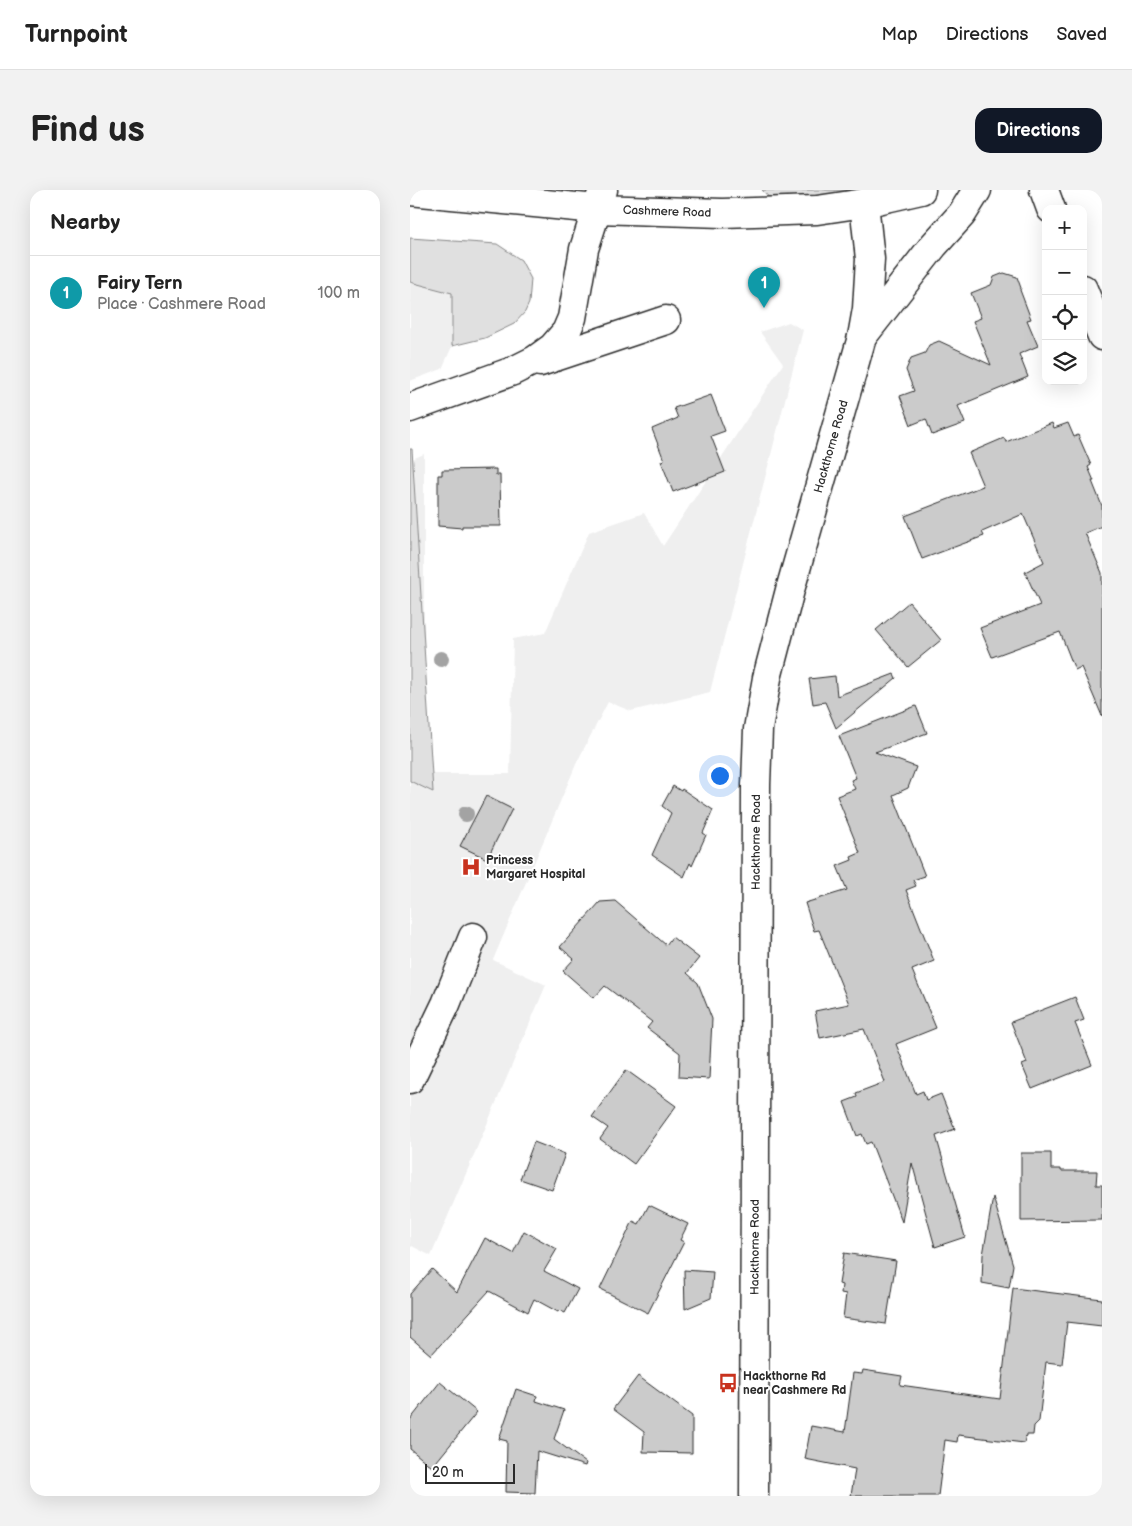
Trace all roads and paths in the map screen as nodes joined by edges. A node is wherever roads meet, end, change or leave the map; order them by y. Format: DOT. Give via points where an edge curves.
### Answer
graph roads {
  1 [pos="921,190"];
  2 [pos="978,190"];
  3 [pos="1044,190"];
  4 [pos="410,191"];
  5 [pos="600,199"];
  6 [pos="864,203"];
  7 [pos="1050,205"];
  8 [pos="1085,295"];
  9 [pos="666,320"];
  10 [pos="1102,336"];
  11 [pos="862,337"];
  12 [pos="513,371"];
  13 [pos="410,408"];
  14 [pos="473,937"];
  15 [pos="410,1079"];
  16 [pos="754,1496"];
  1 -- 6 [label="street, Cashmere Road"];
  2 -- 11 [label="street"];
  3 -- 7 [label="street"];
  4 -- 5 [label="street, Cashmere Road"];
  5 -- 6 [label="street, Cashmere Road" via="686,212 817,210"];
  5 -- 12 [label="street" via="584,249 572,318 566,332 541,356"];
  6 -- 11 [label="street, Hackthorne Road" via="870,281"];
  8 -- 10 [label="street"];
  9 -- 12 [label="street"];
  11 -- 16 [label="street, Hackthorne Road" via="790,590 767,678 758,729"];
  12 -- 13 [label="street"];
  14 -- 15 [label="street"];
}
